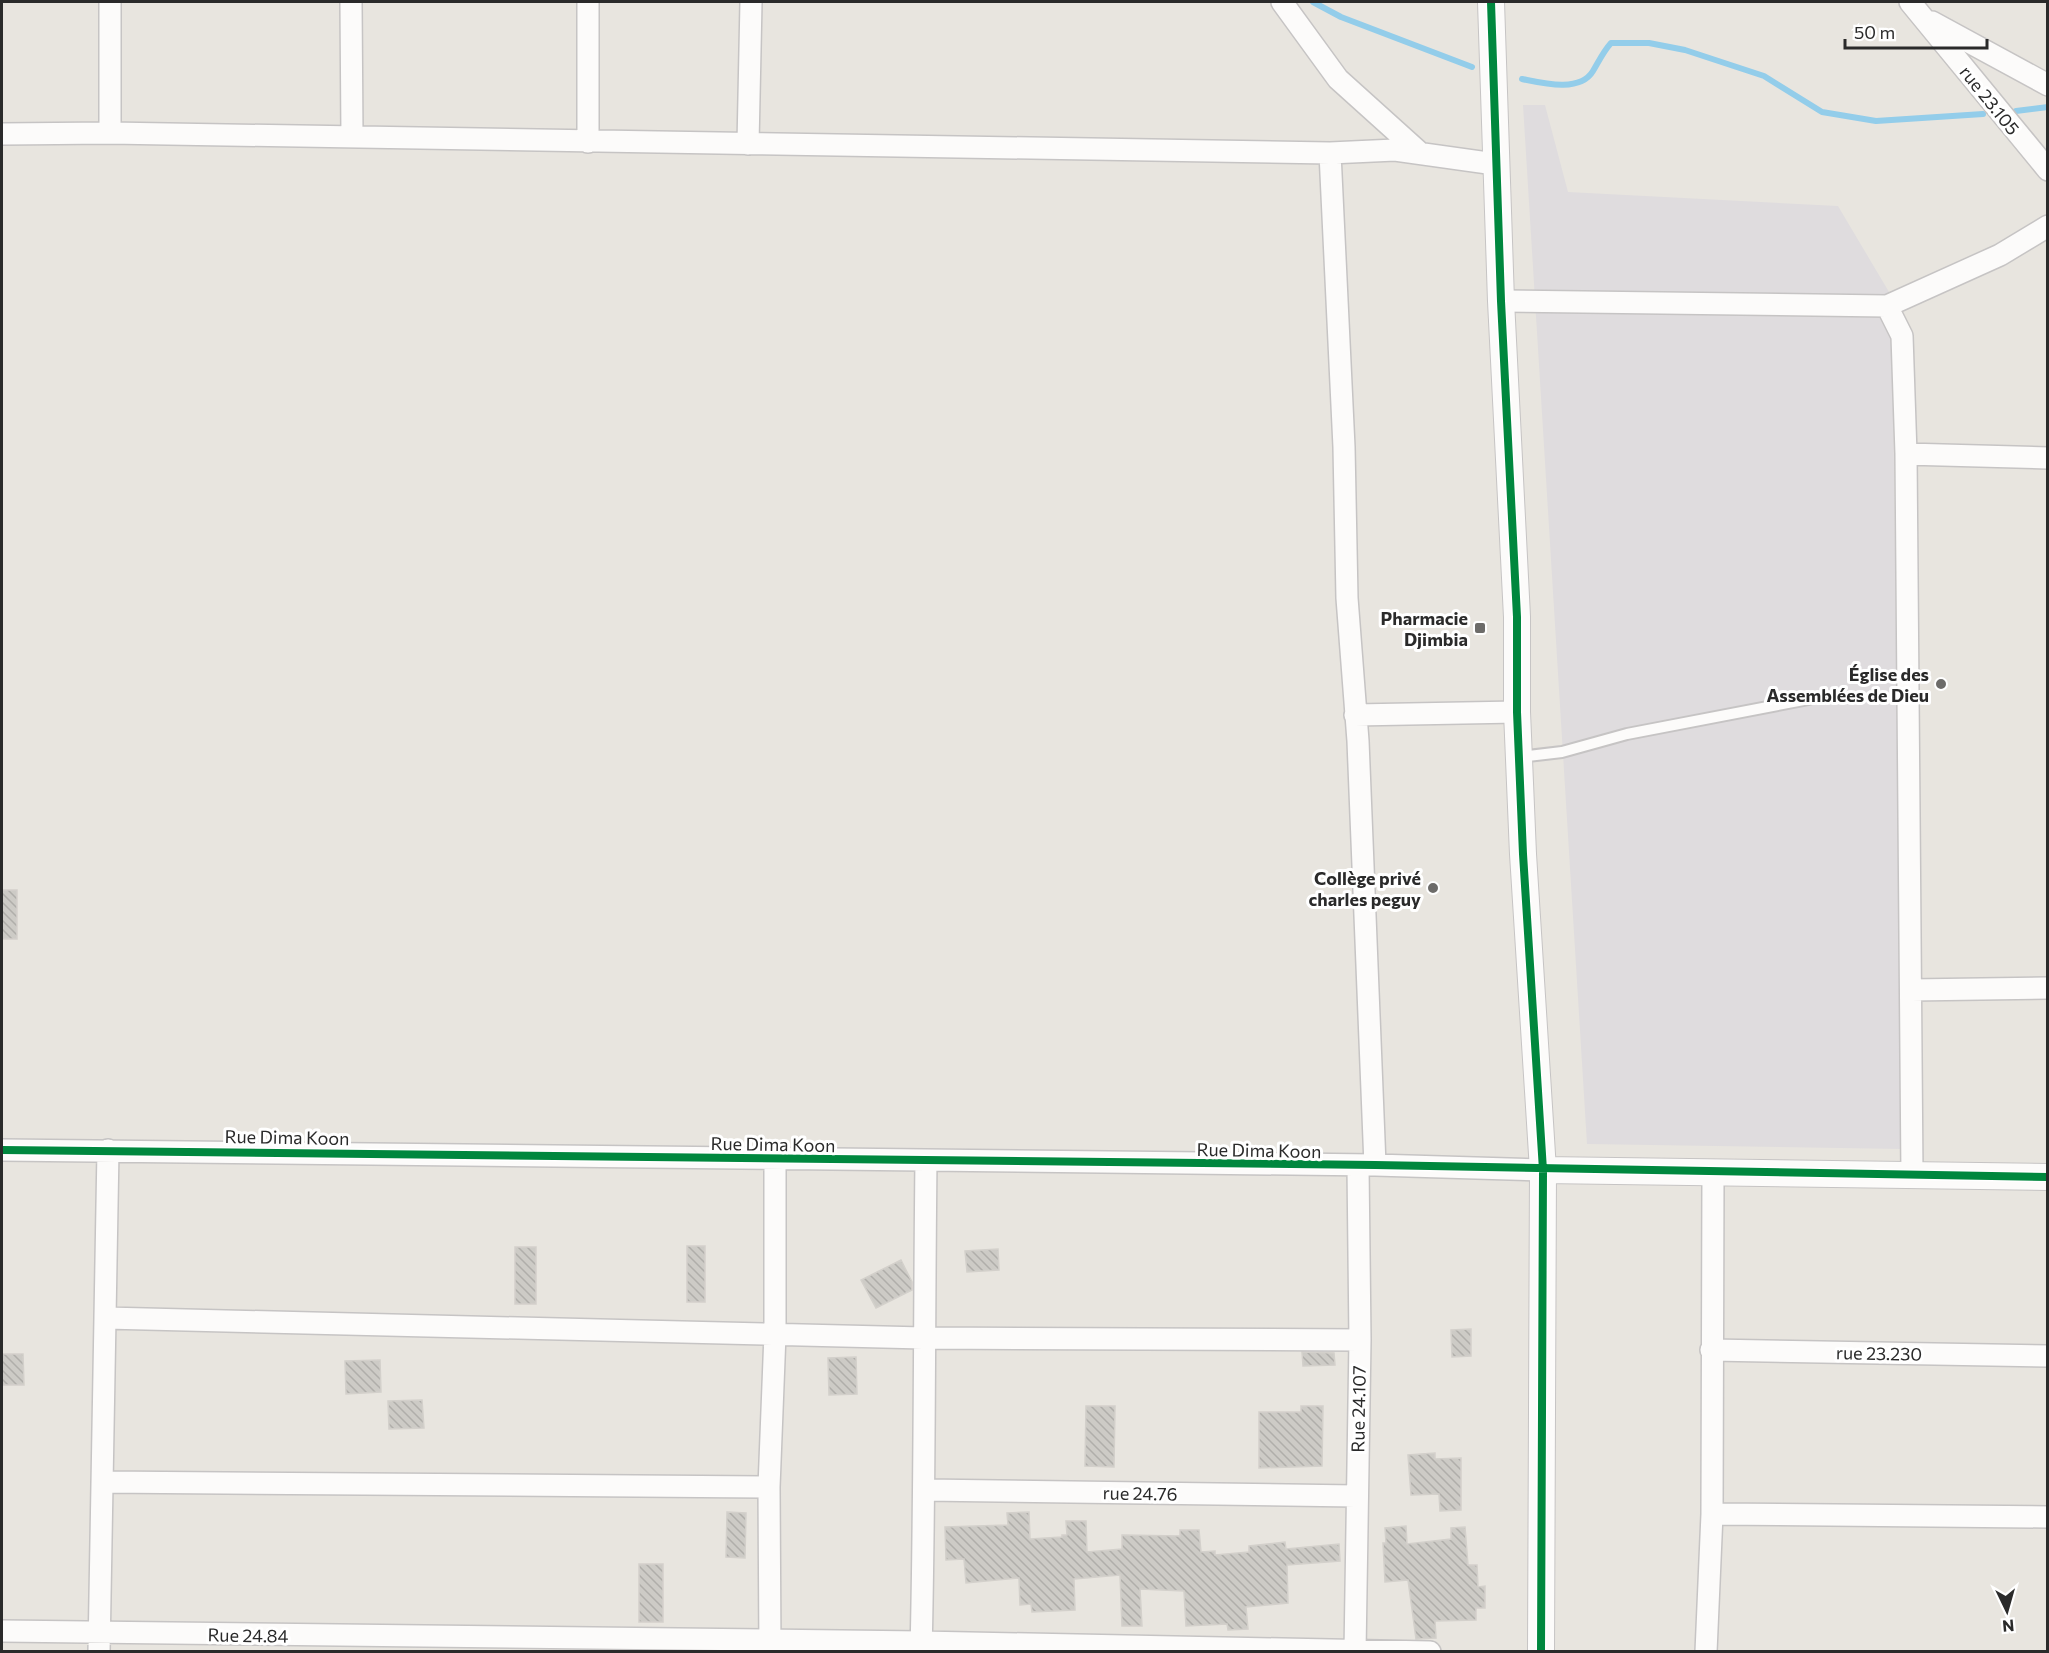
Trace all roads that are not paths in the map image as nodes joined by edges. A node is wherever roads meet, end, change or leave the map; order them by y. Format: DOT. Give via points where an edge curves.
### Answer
graph roads {
  1 [pos="110,2"];
  2 [pos="351,2"];
  3 [pos="588,2"];
  4 [pos="751,2"];
  5 [pos="1282,2"];
  6 [pos="1491,2"];
  7 [pos="1917,10"];
  8 [pos="2048,85"];
  9 [pos="111,133"];
  10 [pos="2,134"];
  11 [pos="352,137"];
  12 [pos="588,142"];
  13 [pos="748,144"];
  14 [pos="1419,152"];
  15 [pos="1330,153"];
  16 [pos="1495,164"];
  17 [pos="2048,170"];
  18 [pos="2048,226"];
  19 [pos="1501,301"];
  20 [pos="1887,306"];
  21 [pos="1906,454"];
  22 [pos="2048,458"];
  23 [pos="1809,699"];
  24 [pos="1517,712"];
  25 [pos="1355,715"];
  26 [pos="1519,757"];
  27 [pos="2048,988"];
  28 [pos="1911,990"];
  29 [pos="2,1150"];
  30 [pos="108,1150"];
  31 [pos="775,1158"];
  32 [pos="926,1161"];
  33 [pos="1367,1166"];
  34 [pos="1543,1170"];
  35 [pos="1713,1172"];
  36 [pos="1912,1174"];
  37 [pos="2048,1177"];
  38 [pos="106,1318"];
  39 [pos="775,1334"];
  40 [pos="923,1338"];
  41 [pos="1360,1340"];
  42 [pos="1711,1350"];
  43 [pos="2048,1356"];
  44 [pos="102,1482"];
  45 [pos="769,1487"];
  46 [pos="925,1490"];
  47 [pos="1356,1496"];
  48 [pos="1712,1515"];
  49 [pos="2048,1517"];
  50 [pos="2,1631"];
  51 [pos="99,1642"];
  52 [pos="770,1646"];
  53 [pos="921,1647"];
  54 [pos="1355,1650"];
  55 [pos="1430,1652"];
  56 [pos="1541,1652"];
  57 [pos="1706,1652"];
  1 -- 9 [label="street"];
  2 -- 11 [label="street"];
  3 -- 12 [label="street"];
  4 -- 13 [label="street"];
  5 -- 14 [label="street" via="1338,79"];
  6 -- 16 [label="street"];
  7 -- 8 [label="street"];
  7 -- 17 [label="street, rue 23.105"];
  9 -- 10 [label="street"];
  9 -- 11 [label="street"];
  11 -- 12 [label="street"];
  12 -- 13 [label="street"];
  13 -- 15 [label="street"];
  14 -- 15 [label="street"];
  14 -- 16 [label="street"];
  15 -- 25 [label="street, Rue 24.107"];
  16 -- 19 [label="street"];
  18 -- 20 [label="street" via="2000,255"];
  19 -- 20 [label="street"];
  19 -- 24 [label="street" via="1517,617"];
  20 -- 21 [label="street" via="1902,336"];
  21 -- 22 [label="street"];
  21 -- 28 [label="street"];
  23 -- 26 [label="lane" via="1627,734 1562,752"];
  24 -- 25 [label="street"];
  24 -- 26 [label="street"];
  25 -- 33 [label="street, Rue 24.107"];
  26 -- 34 [label="street"];
  27 -- 28 [label="street"];
  28 -- 36 [label="street"];
  29 -- 30 [label="street, Rue Dima Koon"];
  30 -- 31 [label="street, Rue Dima Koon"];
  30 -- 38 [label="street"];
  31 -- 32 [label="street, Rue Dima Koon"];
  31 -- 39 [label="street"];
  32 -- 33 [label="street, Rue Dima Koon"];
  32 -- 40 [label="street"];
  33 -- 34 [label="street, Rue Dima Koon"];
  33 -- 41 [label="street, Rue 24.107"];
  34 -- 35 [label="street"];
  34 -- 56 [label="street"];
  35 -- 36 [label="street"];
  35 -- 42 [label="street"];
  36 -- 37 [label="street"];
  38 -- 39 [label="street"];
  38 -- 44 [label="street"];
  39 -- 40 [label="street"];
  39 -- 45 [label="street"];
  40 -- 41 [label="street"];
  40 -- 46 [label="street"];
  41 -- 47 [label="street, Rue 24.107"];
  42 -- 43 [label="street, rue 23.230"];
  42 -- 48 [label="street"];
  44 -- 45 [label="street"];
  44 -- 51 [label="street"];
  45 -- 52 [label="street"];
  46 -- 47 [label="street, rue 24.76"];
  46 -- 53 [label="street"];
  47 -- 54 [label="street, Rue 24.107"];
  48 -- 49 [label="street"];
  48 -- 57 [label="street"];
  50 -- 51 [label="street, Rue 24.84"];
  51 -- 52 [label="street, Rue 24.84"];
  52 -- 53 [label="street, Rue 24.84"];
  53 -- 54 [label="street, Rue 24.84"];
  54 -- 55 [label="street, Rue 24.84"];
}
